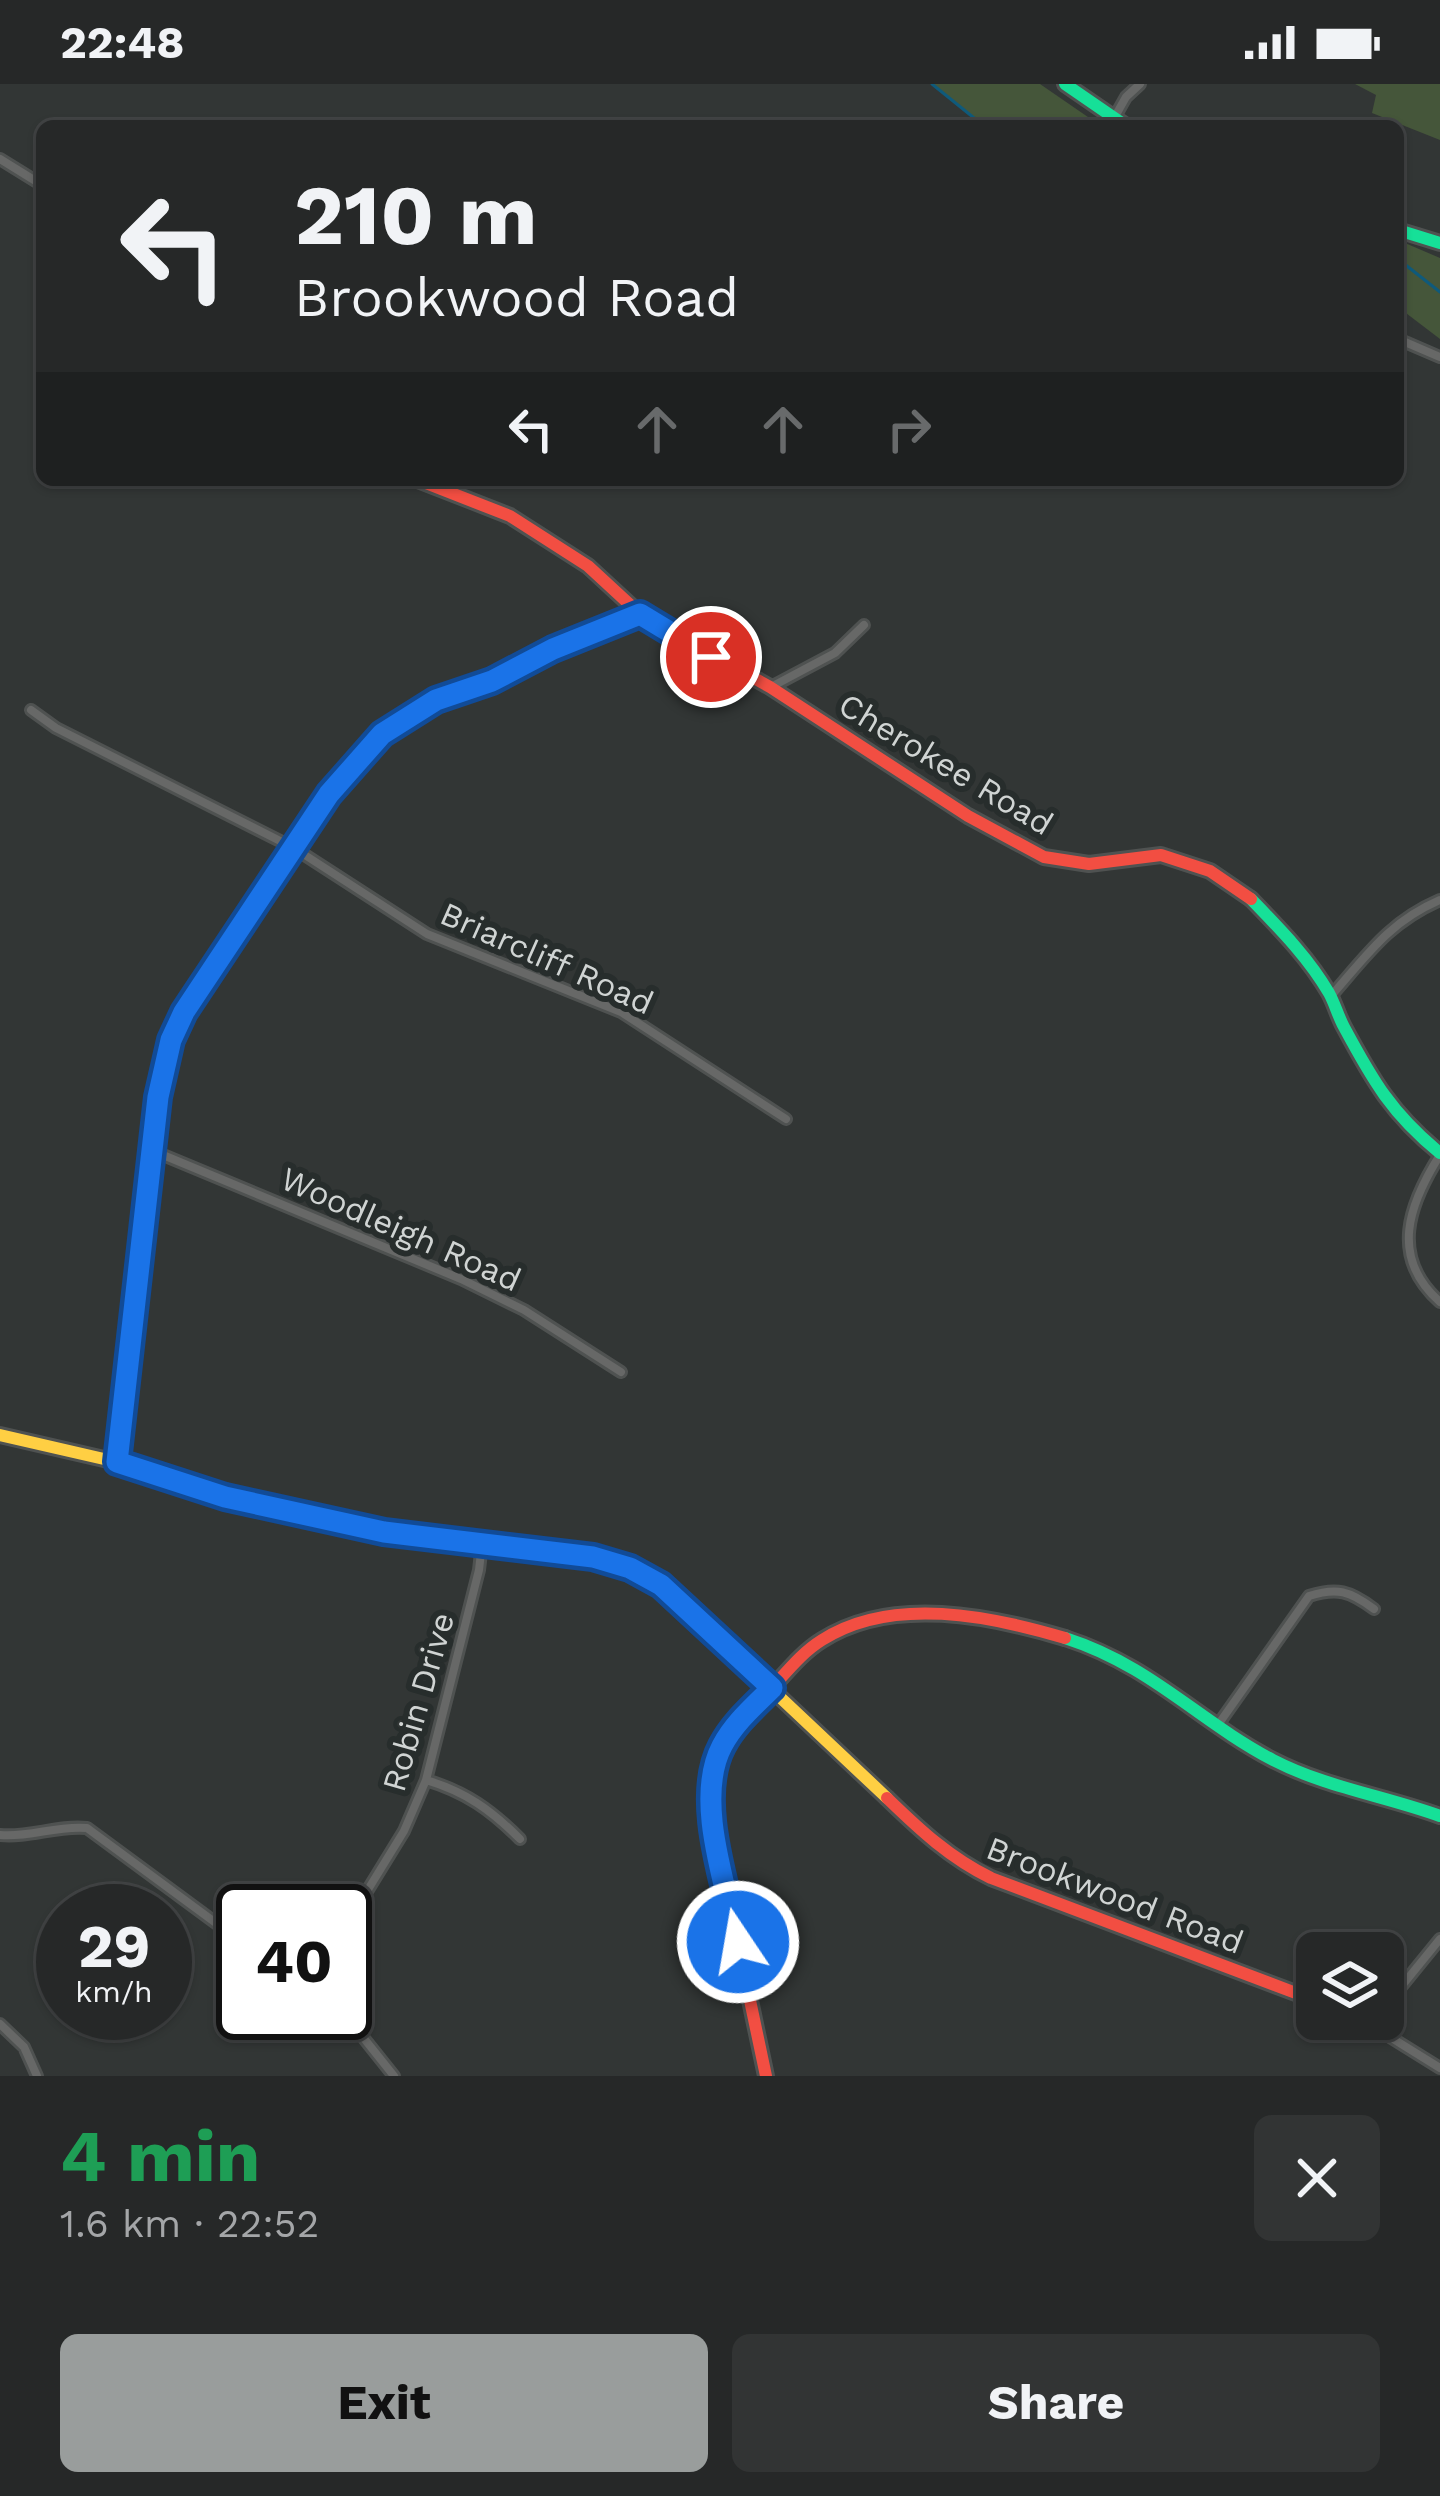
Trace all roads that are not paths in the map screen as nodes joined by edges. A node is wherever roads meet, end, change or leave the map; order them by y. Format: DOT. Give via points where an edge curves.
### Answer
graph roads {
  1 [pos="1065,84"];
  2 [pos="1141,84"];
  3 [pos="1115,120"];
  4 [pos="1120,120"];
  5 [pos="0,159"];
  6 [pos="36,181"];
  7 [pos="1404,232"];
  8 [pos="1440,243"];
  9 [pos="1404,342"];
  10 [pos="1440,357"];
  11 [pos="433,486"];
  12 [pos="640,614"];
  13 [pos="864,625"];
  14 [pos="770,687"];
  15 [pos="32,710"];
  16 [pos="294,848"];
  17 [pos="1440,900"];
  18 [pos="1331,996"];
  19 [pos="786,1119"];
  20 [pos="152,1150"];
  21 [pos="1440,1154"];
  22 [pos="1440,1302"];
  23 [pos="621,1372"];
  24 [pos="5,1436"];
  25 [pos="117,1462"];
  26 [pos="482,1544"];
  27 [pos="1374,1609"];
  28 [pos="772,1688"];
  29 [pos="1220,1723"];
  30 [pos="426,1780"];
  31 [pos="1440,1816"];
  32 [pos="0,1834"];
  33 [pos="520,1839"];
  34 [pos="372,1884"];
  35 [pos="216,1923"];
  36 [pos="1440,1939"];
  37 [pos="1404,1983"];
  38 [pos="1296,1993"];
  39 [pos="0,2024"];
  40 [pos="365,2040"];
  41 [pos="1400,2040"];
  42 [pos="1440,2068"];
  43 [pos="38,2076"];
  44 [pos="394,2076"];
  45 [pos="766,2076"];
  1 -- 3 [label="street"];
  2 -- 4 [label="street" via="1126,97"];
  5 -- 6 [label="street"];
  7 -- 8 [label="street"];
  9 -- 10 [label="street"];
  11 -- 12 [label="street, Cherokee Road" via="510,516 588,566"];
  12 -- 14 [label="street, Cherokee Road"];
  12 -- 16 [label="street" via="436,700 382,734"];
  13 -- 14 [label="street" via="835,653"];
  14 -- 18 [label="street, Cherokee Road" via="1044,857 1089,864 1161,855 1212,872 1276,920"];
  15 -- 16 [label="street, Briarcliff Road"];
  16 -- 19 [label="street, Briarcliff Road" via="427,934 621,1012"];
  16 -- 20 [label="street" via="184,1012 171,1040"];
  17 -- 18 [label="street" via="1407,914"];
  18 -- 21 [label="street, Cherokee Road" via="1386,1102"];
  20 -- 23 [label="street, Woodleigh Road" via="461,1279"];
  20 -- 25 [label="street"];
  21 -- 22 [label="street" via="1414,1202 1408,1246"];
  24 -- 25 [label="street, Brookwood Road"];
  25 -- 26 [label="street, Brookwood Road" via="225,1497"];
  26 -- 28 [label="street, Brookwood Road" via="630,1568 661,1585"];
  26 -- 30 [label="street, Robin Drive"];
  27 -- 29 [label="street" via="1344,1590 1309,1596"];
  28 -- 29 [label="street" via="837,1631 885,1617 944,1616 1074,1639"];
  28 -- 38 [label="street, Brookwood Road" via="960,1863"];
  28 -- 45 [label="street" via="735,1726 710,1781"];
  29 -- 31 [label="street" via="1292,1769"];
  30 -- 33 [label="street" via="484,1805"];
  30 -- 34 [label="street, Robin Drive"];
  32 -- 35 [label="street" via="87,1828"];
  36 -- 37 [label="street"];
  39 -- 43 [label="street" via="25,2047"];
  40 -- 44 [label="street"];
  41 -- 42 [label="street"];
}
